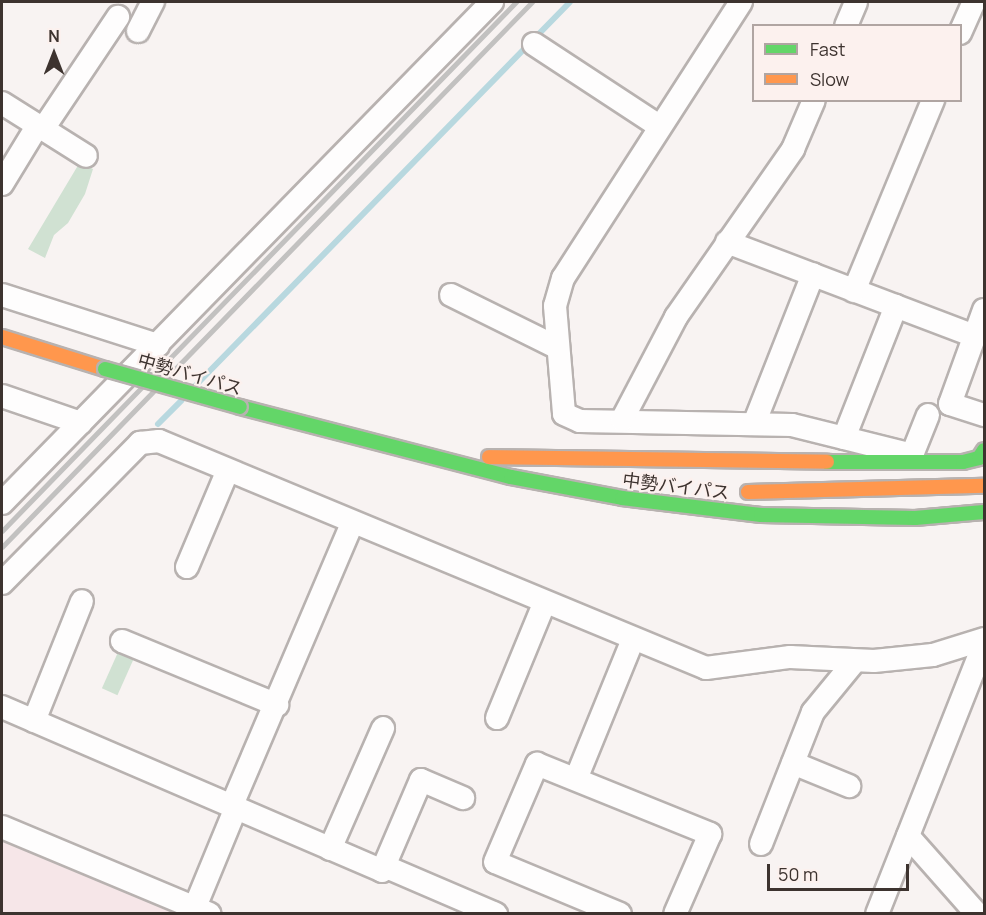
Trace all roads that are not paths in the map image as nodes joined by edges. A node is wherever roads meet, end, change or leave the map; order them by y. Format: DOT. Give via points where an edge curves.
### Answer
graph roads {
  1 [pos="153,2"];
  2 [pos="492,2"];
  3 [pos="741,2"];
  4 [pos="856,2"];
  5 [pos="974,2"];
  6 [pos="118,17"];
  7 [pos="847,24"];
  8 [pos="962,29"];
  9 [pos="138,32"];
  10 [pos="534,44"];
  11 [pos="813,102"];
  12 [pos="932,102"];
  13 [pos="2,103"];
  14 [pos="658,126"];
  15 [pos="40,127"];
  16 [pos="86,156"];
  17 [pos="2,184"];
  18 [pos="727,242"];
  19 [pos="813,274"];
  20 [pos="854,291"];
  21 [pos="2,295"];
  22 [pos="451,295"];
  23 [pos="896,306"];
  24 [pos="984,310"];
  25 [pos="975,336"];
  26 [pos="2,338"];
  27 [pos="158,345"];
  28 [pos="556,347"];
  29 [pos="2,396"];
  30 [pos="928,415"];
  31 [pos="984,415"];
  32 [pos="622,420"];
  33 [pos="81,423"];
  34 [pos="754,424"];
  35 [pos="844,438"];
  36 [pos="370,440"];
  37 [pos="984,450"];
  38 [pos="469,457"];
  39 [pos="228,470"];
  40 [pos="645,485"];
  41 [pos="984,486"];
  42 [pos="736,491"];
  43 [pos="2,503"];
  44 [pos="984,512"];
  45 [pos="797,516"];
  46 [pos="352,522"];
  47 [pos="933,532"];
  48 [pos="187,567"];
  49 [pos="2,583"];
  50 [pos="82,601"];
  51 [pos="544,604"];
  52 [pos="633,639"];
  53 [pos="984,639"];
  54 [pos="122,641"];
  55 [pos="984,644"];
  56 [pos="854,662"];
  57 [pos="276,705"];
  58 [pos="2,707"];
  59 [pos="497,718"];
  60 [pos="34,721"];
  61 [pos="383,728"];
  62 [pos="793,763"];
  63 [pos="576,779"];
  64 [pos="849,786"];
  65 [pos="464,798"];
  66 [pos="233,808"];
  67 [pos="2,827"];
  68 [pos="908,836"];
  69 [pos="761,844"];
  70 [pos="330,849"];
  71 [pos="384,866"];
  72 [pos="202,910"];
  73 [pos="496,914"];
  74 [pos="620,914"];
  75 [pos="675,914"];
  76 [pos="877,914"];
  77 [pos="977,914"];
  1 -- 9 [label="street"];
  2 -- 27 [label="street"];
  3 -- 14 [label="street"];
  4 -- 7 [label="street"];
  5 -- 8 [label="street"];
  6 -- 15 [label="street"];
  10 -- 14 [label="street"];
  11 -- 18 [label="street" via="793,149"];
  12 -- 20 [label="street"];
  13 -- 15 [label="street"];
  14 -- 28 [label="street" via="563,278 555,306"];
  15 -- 16 [label="street"];
  15 -- 17 [label="street"];
  18 -- 19 [label="street"];
  18 -- 32 [label="street" via="676,317"];
  19 -- 20 [label="street"];
  19 -- 34 [label="street"];
  20 -- 23 [label="street"];
  21 -- 27 [label="street"];
  22 -- 28 [label="street"];
  23 -- 25 [label="street"];
  23 -- 35 [label="street"];
  24 -- 25 [label="street"];
  25 -- 31 [label="street" via="950,405"];
  26 -- 36 [label="highway, 中勢バイパス, bridge"];
  27 -- 33 [label="street"];
  28 -- 32 [label="street" via="564,414 580,421"];
  29 -- 33 [label="street"];
  30 -- 35 [label="street" via="912,455"];
  32 -- 34 [label="street"];
  33 -- 43 [label="street"];
  34 -- 35 [label="street" via="792,425"];
  36 -- 38 [label="highway, 中勢バイパス"];
  36 -- 45 [label="highway, 中勢バイパス" via="511,477 622,498"];
  37 -- 38 [label="highway" via="979,458 963,462 922,464"];
  38 -- 40 [label="highway, 中勢バイパス"];
  39 -- 46 [label="street"];
  39 -- 48 [label="street"];
  39 -- 49 [label="street" via="159,441 140,443"];
  41 -- 42 [label="highway, 中勢バイパス" via="928,491"];
  44 -- 45 [label="highway, 中勢バイパス" via="915,518"];
  45 -- 47 [label="highway"];
  46 -- 51 [label="street"];
  46 -- 57 [label="street"];
  50 -- 60 [label="street"];
  51 -- 52 [label="street"];
  51 -- 59 [label="street"];
  52 -- 56 [label="street" via="706,668 790,657"];
  52 -- 63 [label="street"];
  53 -- 56 [label="street" via="933,655"];
  54 -- 57 [label="street"];
  55 -- 68 [label="street"];
  56 -- 62 [label="street" via="813,712"];
  57 -- 66 [label="street"];
  58 -- 60 [label="street"];
  60 -- 66 [label="street"];
  61 -- 70 [label="street"];
  62 -- 64 [label="street"];
  62 -- 69 [label="street"];
  63 -- 74 [label="street" via="537,764 495,862"];
  63 -- 75 [label="street" via="710,834"];
  65 -- 71 [label="street" via="421,780"];
  66 -- 70 [label="street"];
  66 -- 72 [label="street"];
  67 -- 72 [label="street"];
  68 -- 76 [label="street"];
  68 -- 77 [label="street"];
  70 -- 71 [label="street" via="382,871"];
  71 -- 73 [label="street"];
}
